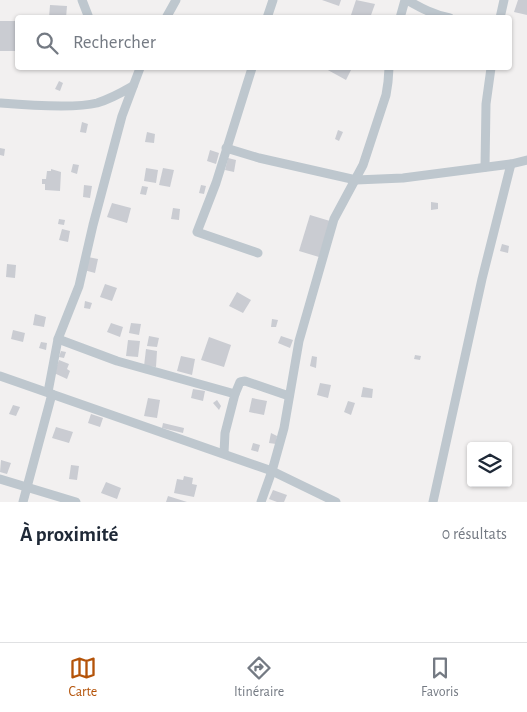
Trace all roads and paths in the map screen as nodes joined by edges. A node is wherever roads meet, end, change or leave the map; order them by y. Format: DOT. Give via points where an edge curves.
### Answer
graph roads {
  1 [pos="82,0"];
  2 [pos="176,0"];
  3 [pos="273,0"];
  4 [pos="406,0"];
  5 [pos="504,0"];
  6 [pos="88,15"];
  7 [pos="168,15"];
  8 [pos="268,15"];
  9 [pos="401,15"];
  10 [pos="436,15"];
  11 [pos="501,15"];
  12 [pos="139,70"];
  13 [pos="251,70"];
  14 [pos="389,70"];
  15 [pos="491,70"];
  16 [pos="133,86"];
  17 [pos="0,103"];
  18 [pos="0,108"];
  19 [pos="226,148"];
  20 [pos="527,160"];
  21 [pos="511,164"];
  22 [pos="485,167"];
  23 [pos="356,180"];
  24 [pos="258,253"];
  25 [pos="58,339"];
  26 [pos="0,376"];
  27 [pos="50,393"];
  28 [pos="235,394"];
  29 [pos="289,396"];
  30 [pos="224,453"];
  31 [pos="272,471"];
  32 [pos="0,479"];
  33 [pos="26,487"];
  34 [pos="23,502"];
  35 [pos="76,502"];
  36 [pos="261,502"];
  37 [pos="336,502"];
  38 [pos="433,502"];
  1 -- 6 [label="street"];
  2 -- 7 [label="street"];
  3 -- 8 [label="street"];
  4 -- 9 [label="street"];
  4 -- 10 [label="street"];
  5 -- 11 [label="street"];
  12 -- 16 [label="street"];
  13 -- 19 [label="street"];
  14 -- 23 [label="street" via="386,94"];
  15 -- 22 [label="street" via="486,104"];
  16 -- 17 [label="street" via="96,103 65,106"];
  16 -- 25 [label="street" via="122,116 79,286"];
  17 -- 18 [label="street"];
  19 -- 23 [label="street"];
  19 -- 24 [label="street" via="197,232"];
  20 -- 21 [label="street"];
  21 -- 22 [label="street"];
  21 -- 38 [label="street"];
  22 -- 23 [label="street" via="403,178"];
  23 -- 29 [label="street" via="334,219 299,341"];
  25 -- 27 [label="street"];
  25 -- 28 [label="street" via="117,362"];
  26 -- 27 [label="street"];
  27 -- 30 [label="street"];
  27 -- 33 [label="street"];
  28 -- 29 [label="street" via="240,382 245,381"];
  28 -- 30 [label="street" via="225,433"];
  29 -- 31 [label="street"];
  30 -- 31 [label="street"];
  31 -- 36 [label="street"];
  31 -- 37 [label="street"];
  32 -- 33 [label="street"];
  33 -- 34 [label="street"];
  33 -- 35 [label="street"];
}
